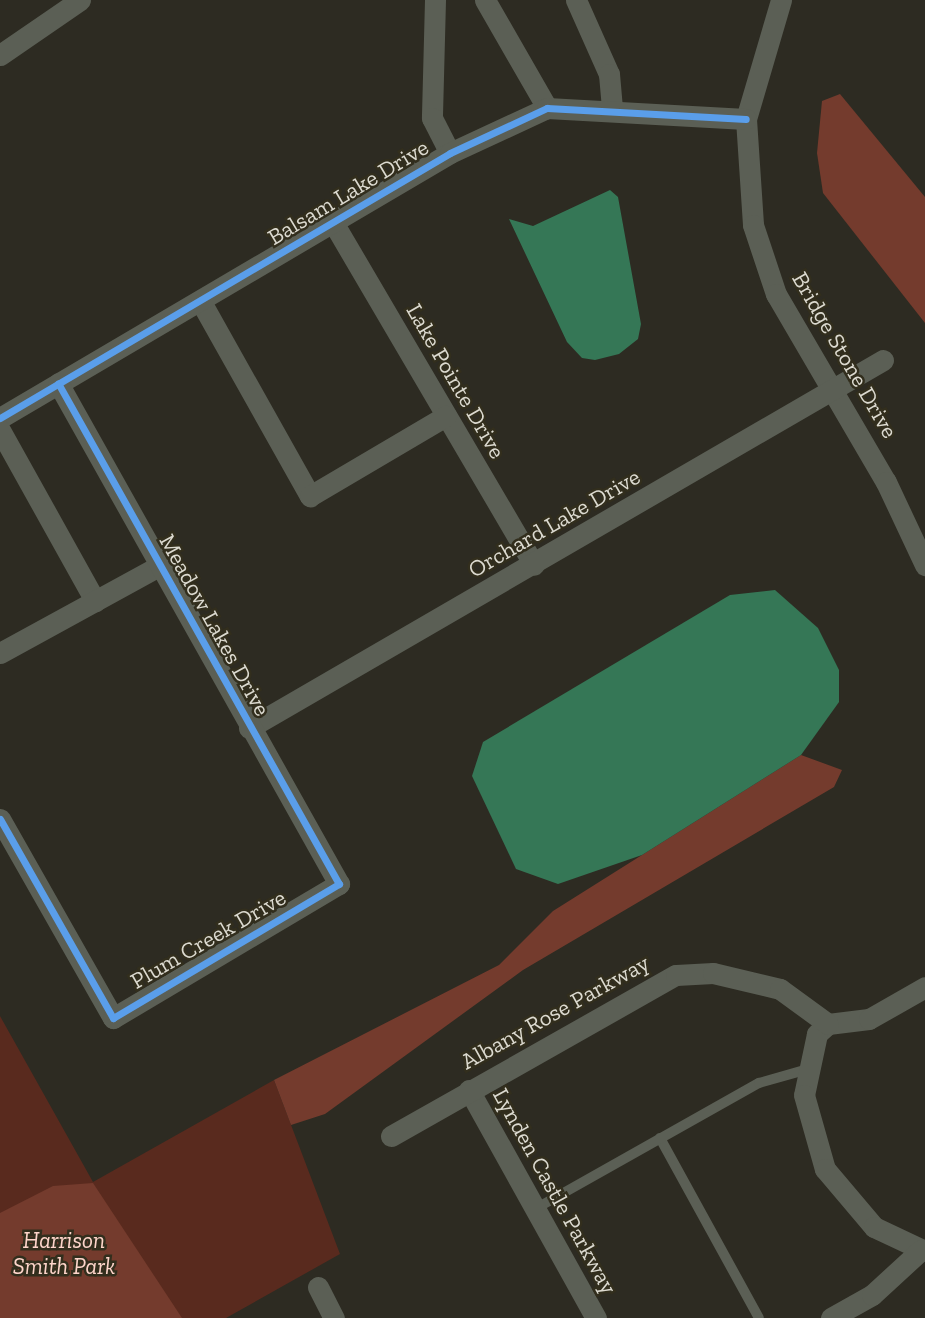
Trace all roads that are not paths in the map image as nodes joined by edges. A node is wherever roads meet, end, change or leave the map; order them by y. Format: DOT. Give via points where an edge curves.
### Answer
graph roads {
  1 [pos="80,0"];
  2 [pos="436,0"];
  3 [pos="485,0"];
  4 [pos="576,0"];
  5 [pos="781,0"];
  6 [pos="0,55"];
  7 [pos="612,107"];
  8 [pos="547,108"];
  9 [pos="746,119"];
  10 [pos="450,153"];
  11 [pos="334,224"];
  12 [pos="201,302"];
  13 [pos="883,360"];
  14 [pos="58,383"];
  15 [pos="834,389"];
  16 [pos="446,416"];
  17 [pos="0,418"];
  18 [pos="0,430"];
  19 [pos="162,565"];
  20 [pos="534,565"];
  21 [pos="925,565"];
  22 [pos="95,601"];
  23 [pos="0,653"];
  24 [pos="249,728"];
  25 [pos="0,819"];
  26 [pos="339,884"];
  27 [pos="925,987"];
  28 [pos="828,1024"];
  29 [pos="805,1070"];
  30 [pos="469,1090"];
  31 [pos="391,1136"];
  32 [pos="660,1138"];
  33 [pos="535,1209"];
  34 [pos="923,1251"];
  35 [pos="318,1287"];
  36 [pos="593,1317"];
  37 [pos="334,1318"];
  38 [pos="759,1318"];
  39 [pos="831,1318"];
  1 -- 6 [label="street"];
  2 -- 10 [label="street" via="432,118"];
  3 -- 8 [label="street"];
  4 -- 7 [label="street" via="609,74"];
  5 -- 9 [label="street, Bridge Stone Drive"];
  7 -- 8 [label="street, Balsam Lake Drive"];
  7 -- 9 [label="street, Balsam Lake Drive"];
  8 -- 10 [label="street, Balsam Lake Drive"];
  9 -- 15 [label="street, Bridge Stone Drive" via="752,225 776,294"];
  10 -- 11 [label="street, Balsam Lake Drive"];
  11 -- 12 [label="street, Balsam Lake Drive"];
  11 -- 16 [label="street, Lake Pointe Drive"];
  12 -- 14 [label="street, Balsam Lake Drive"];
  12 -- 16 [label="street" via="310,496"];
  13 -- 15 [label="street, Orchard Lake Drive"];
  14 -- 17 [label="street, Balsam Lake Drive"];
  14 -- 19 [label="street, Meadow Lakes Drive"];
  15 -- 20 [label="street, Orchard Lake Drive"];
  15 -- 21 [label="street, Bridge Stone Drive"];
  16 -- 20 [label="street, Lake Pointe Drive"];
  18 -- 22 [label="street"];
  19 -- 22 [label="street"];
  19 -- 24 [label="street, Meadow Lakes Drive"];
  20 -- 24 [label="street, Orchard Lake Drive"];
  22 -- 23 [label="street"];
  24 -- 26 [label="street, Meadow Lakes Drive"];
  25 -- 26 [label="street, Plum Creek Drive" via="113,1017"];
  27 -- 28 [label="street" via="869,1019"];
  28 -- 29 [label="street" via="817,1034"];
  28 -- 30 [label="street, Albany Rose Parkway" via="780,989 713,973 676,975"];
  29 -- 32 [label="lane" via="759,1083"];
  29 -- 34 [label="street" via="811,1135 831,1179 874,1227"];
  30 -- 31 [label="street, Albany Rose Parkway"];
  30 -- 33 [label="street, Lynden Castle Parkway"];
  32 -- 33 [label="lane"];
  32 -- 38 [label="lane"];
  33 -- 36 [label="street, Lynden Castle Parkway"];
  34 -- 39 [label="street" via="872,1295"];
  35 -- 37 [label="street"];
}
